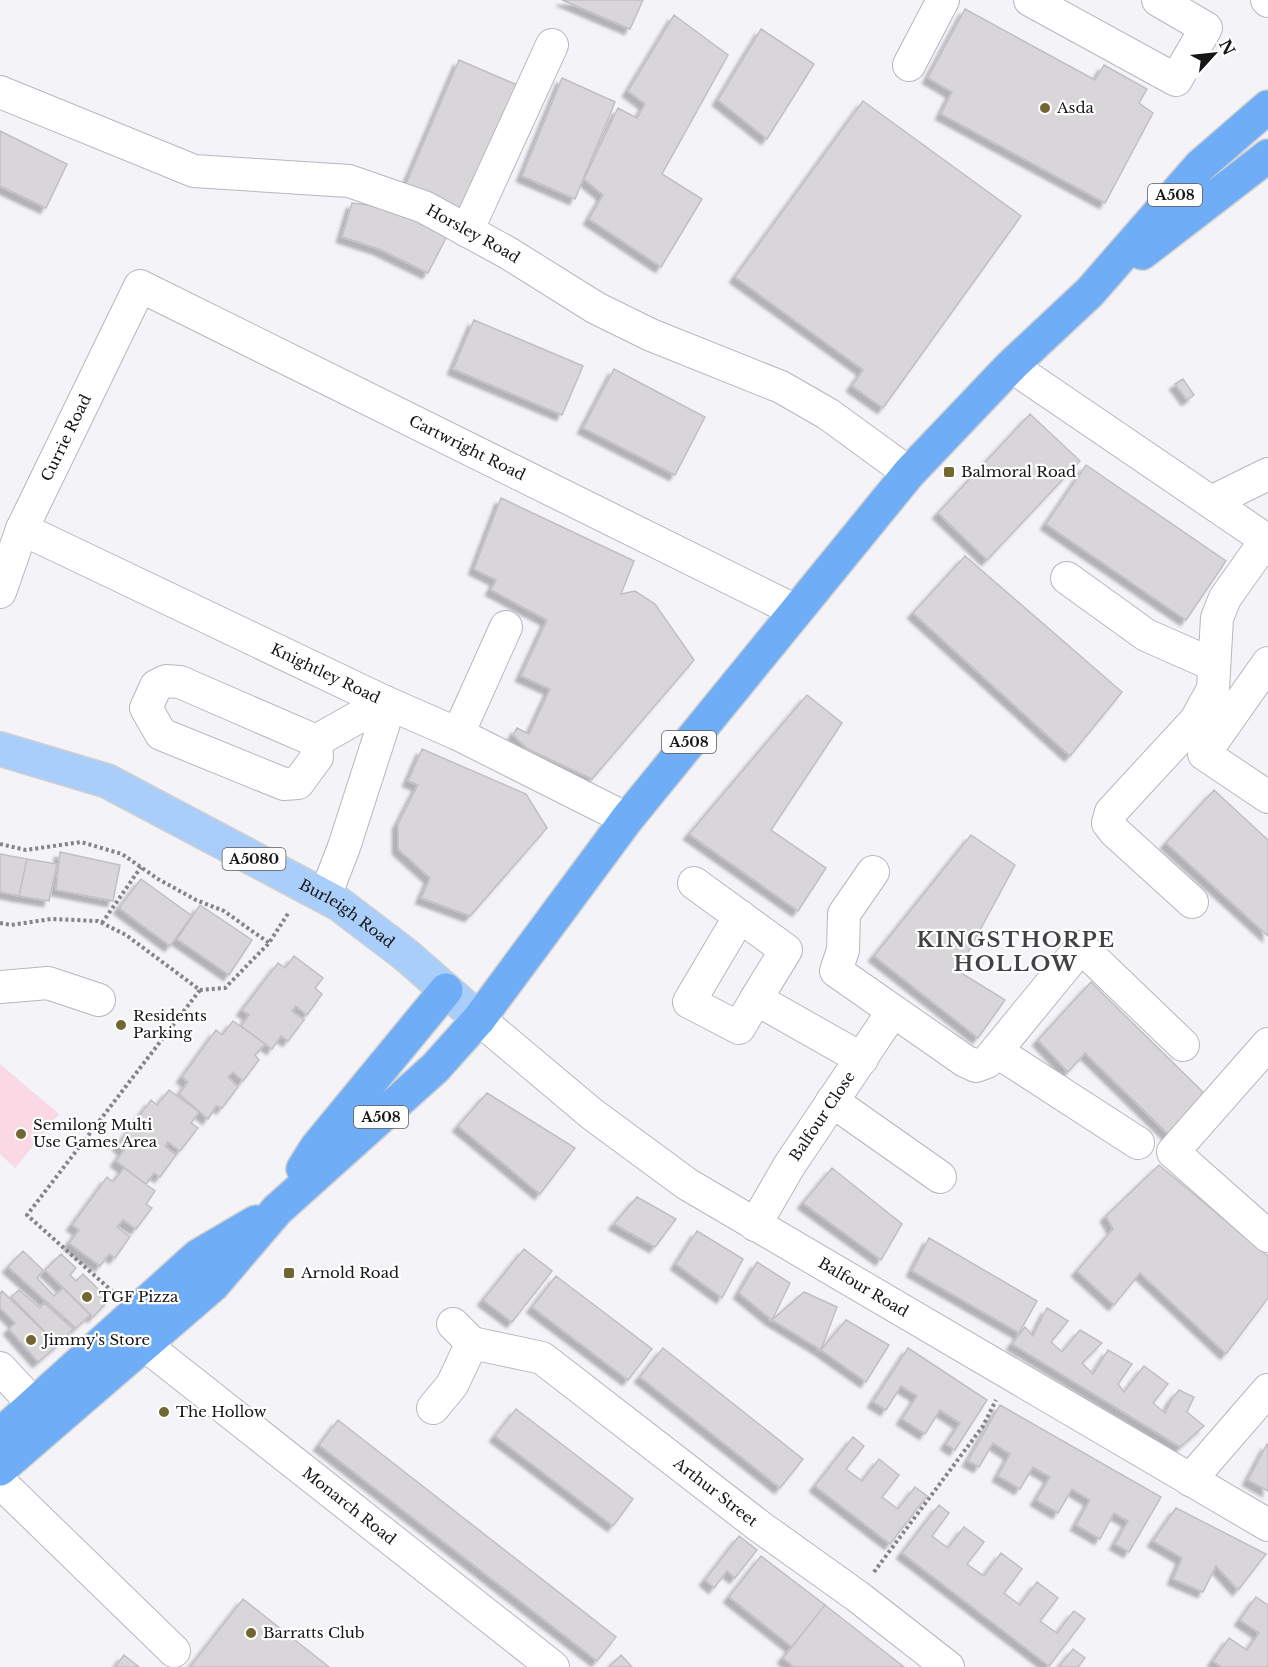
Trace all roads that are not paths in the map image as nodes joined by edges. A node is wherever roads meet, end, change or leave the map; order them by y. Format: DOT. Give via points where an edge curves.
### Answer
graph roads {
  1 [pos="943,0"];
  2 [pos="1029,0"];
  3 [pos="1158,0"];
  4 [pos="552,45"];
  5 [pos="909,65"];
  6 [pos="0,92"];
  7 [pos="1268,107"];
  8 [pos="1268,156"];
  9 [pos="467,231"];
  10 [pos="140,286"];
  11 [pos="1090,292"];
  12 [pos="1011,366"];
  13 [pos="909,473"];
  14 [pos="1268,474"];
  15 [pos="1210,501"];
  16 [pos="22,529"];
  17 [pos="1267,541"];
  18 [pos="1067,578"];
  19 [pos="0,592"];
  20 [pos="796,611"];
  21 [pos="506,627"];
  22 [pos="1268,663"];
  23 [pos="1214,665"];
  24 [pos="385,702"];
  25 [pos="458,735"];
  26 [pos="316,741"];
  27 [pos="0,749"];
  28 [pos="1268,797"];
  29 [pos="627,819"];
  30 [pos="873,872"];
  31 [pos="694,883"];
  32 [pos="316,892"];
  33 [pos="1192,902"];
  34 [pos="740,916"];
  35 [pos="0,987"];
  36 [pos="446,990"];
  37 [pos="756,999"];
  38 [pos="99,1000"];
  39 [pos="893,1011"];
  40 [pos="479,1019"];
  41 [pos="1268,1044"];
  42 [pos="1183,1045"];
  43 [pos="996,1051"];
  44 [pos="862,1059"];
  45 [pos="832,1101"];
  46 [pos="1138,1143"];
  47 [pos="940,1177"];
  48 [pos="277,1210"];
  49 [pos="755,1225"];
  50 [pos="1268,1236"];
  51 [pos="145,1345"];
  52 [pos="0,1368"];
  53 [pos="1268,1390"];
  54 [pos="433,1408"];
  55 [pos="43,1414"];
  56 [pos="0,1435"];
  57 [pos="0,1469"];
  58 [pos="1190,1480"];
  59 [pos="0,1482"];
  60 [pos="1268,1525"];
  61 [pos="174,1652"];
  62 [pos="553,1667"];
  63 [pos="948,1667"];
  1 -- 5 [label="street"];
  2 -- 3 [label="street" via="1176,80 1206,28"];
  4 -- 9 [label="street"];
  6 -- 9 [label="street, Horsley Road" via="194,171 349,181 424,207"];
  7 -- 11 [label="highway, A508" via="1200,166"];
  8 -- 11 [label="highway, A508"];
  9 -- 13 [label="street, Horsley Road" via="596,308 781,387 828,414"];
  10 -- 16 [label="street, Currie Road"];
  10 -- 20 [label="street, Cartwright Road"];
  11 -- 12 [label="highway, A508"];
  12 -- 13 [label="highway, A508"];
  12 -- 15 [label="street"];
  13 -- 20 [label="highway, A508"];
  14 -- 15 [label="street"];
  15 -- 17 [label="street"];
  16 -- 19 [label="street, Currie Road"];
  16 -- 24 [label="street, Knightley Road"];
  17 -- 23 [label="street" via="1225,598 1217,618"];
  18 -- 23 [label="street" via="1146,635"];
  20 -- 29 [label="highway, A508"];
  21 -- 25 [label="street"];
  22 -- 28 [label="street" via="1204,754"];
  23 -- 33 [label="street" via="1212,689 1196,720 1111,812 1108,823"];
  24 -- 25 [label="street, Knightley Road"];
  24 -- 26 [label="street"];
  24 -- 32 [label="street" via="384,723 341,854"];
  25 -- 29 [label="street, Knightley Road"];
  26 -- 26 [label="street" via="316,757 298,783 284,784 161,734 146,708 156,686 166,681 180,682"];
  27 -- 32 [label="main road, Burleigh Road / A5080" via="107,781"];
  29 -- 40 [label="highway, A508"];
  30 -- 39 [label="street" via="844,914 843,950 836,971"];
  31 -- 34 [label="street"];
  32 -- 36 [label="main road, Burleigh Road / A5080" via="339,904"];
  34 -- 37 [label="street" via="786,950"];
  34 -- 37 [label="street" via="689,1002 739,1028"];
  35 -- 38 [label="street" via="48,983"];
  36 -- 40 [label="main road, Burleigh Road / A5080"];
  36 -- 48 [label="highway, A508" via="316,1148"];
  37 -- 44 [label="street"];
  39 -- 43 [label="street" via="976,1066 987,1062"];
  39 -- 44 [label="street, Balfour Close"];
  40 -- 48 [label="highway, A508" via="435,1068"];
  40 -- 49 [label="street, Balfour Road" via="641,1152"];
  41 -- 50 [label="street" via="1173,1152"];
  42 -- 43 [label="street" via="1081,947"];
  43 -- 46 [label="street"];
  44 -- 45 [label="street, Balfour Close"];
  45 -- 47 [label="street"];
  45 -- 49 [label="street, Balfour Close"];
  48 -- 51 [label="highway, A508" via="213,1285"];
  48 -- 55 [label="highway, A508" via="198,1256 134,1311"];
  49 -- 58 [label="street, Balfour Road"];
  51 -- 55 [label="highway, A508"];
  51 -- 62 [label="street, Monarch Road"];
  52 -- 55 [label="street"];
  53 -- 58 [label="street"];
  54 -- 63 [label="street, Arthur Street" via="452,1385 463,1333 542,1358"];
  55 -- 56 [label="highway, A508"];
  55 -- 57 [label="highway, A508"];
  58 -- 60 [label="street, Balfour Road"];
  59 -- 61 [label="street"];
}
